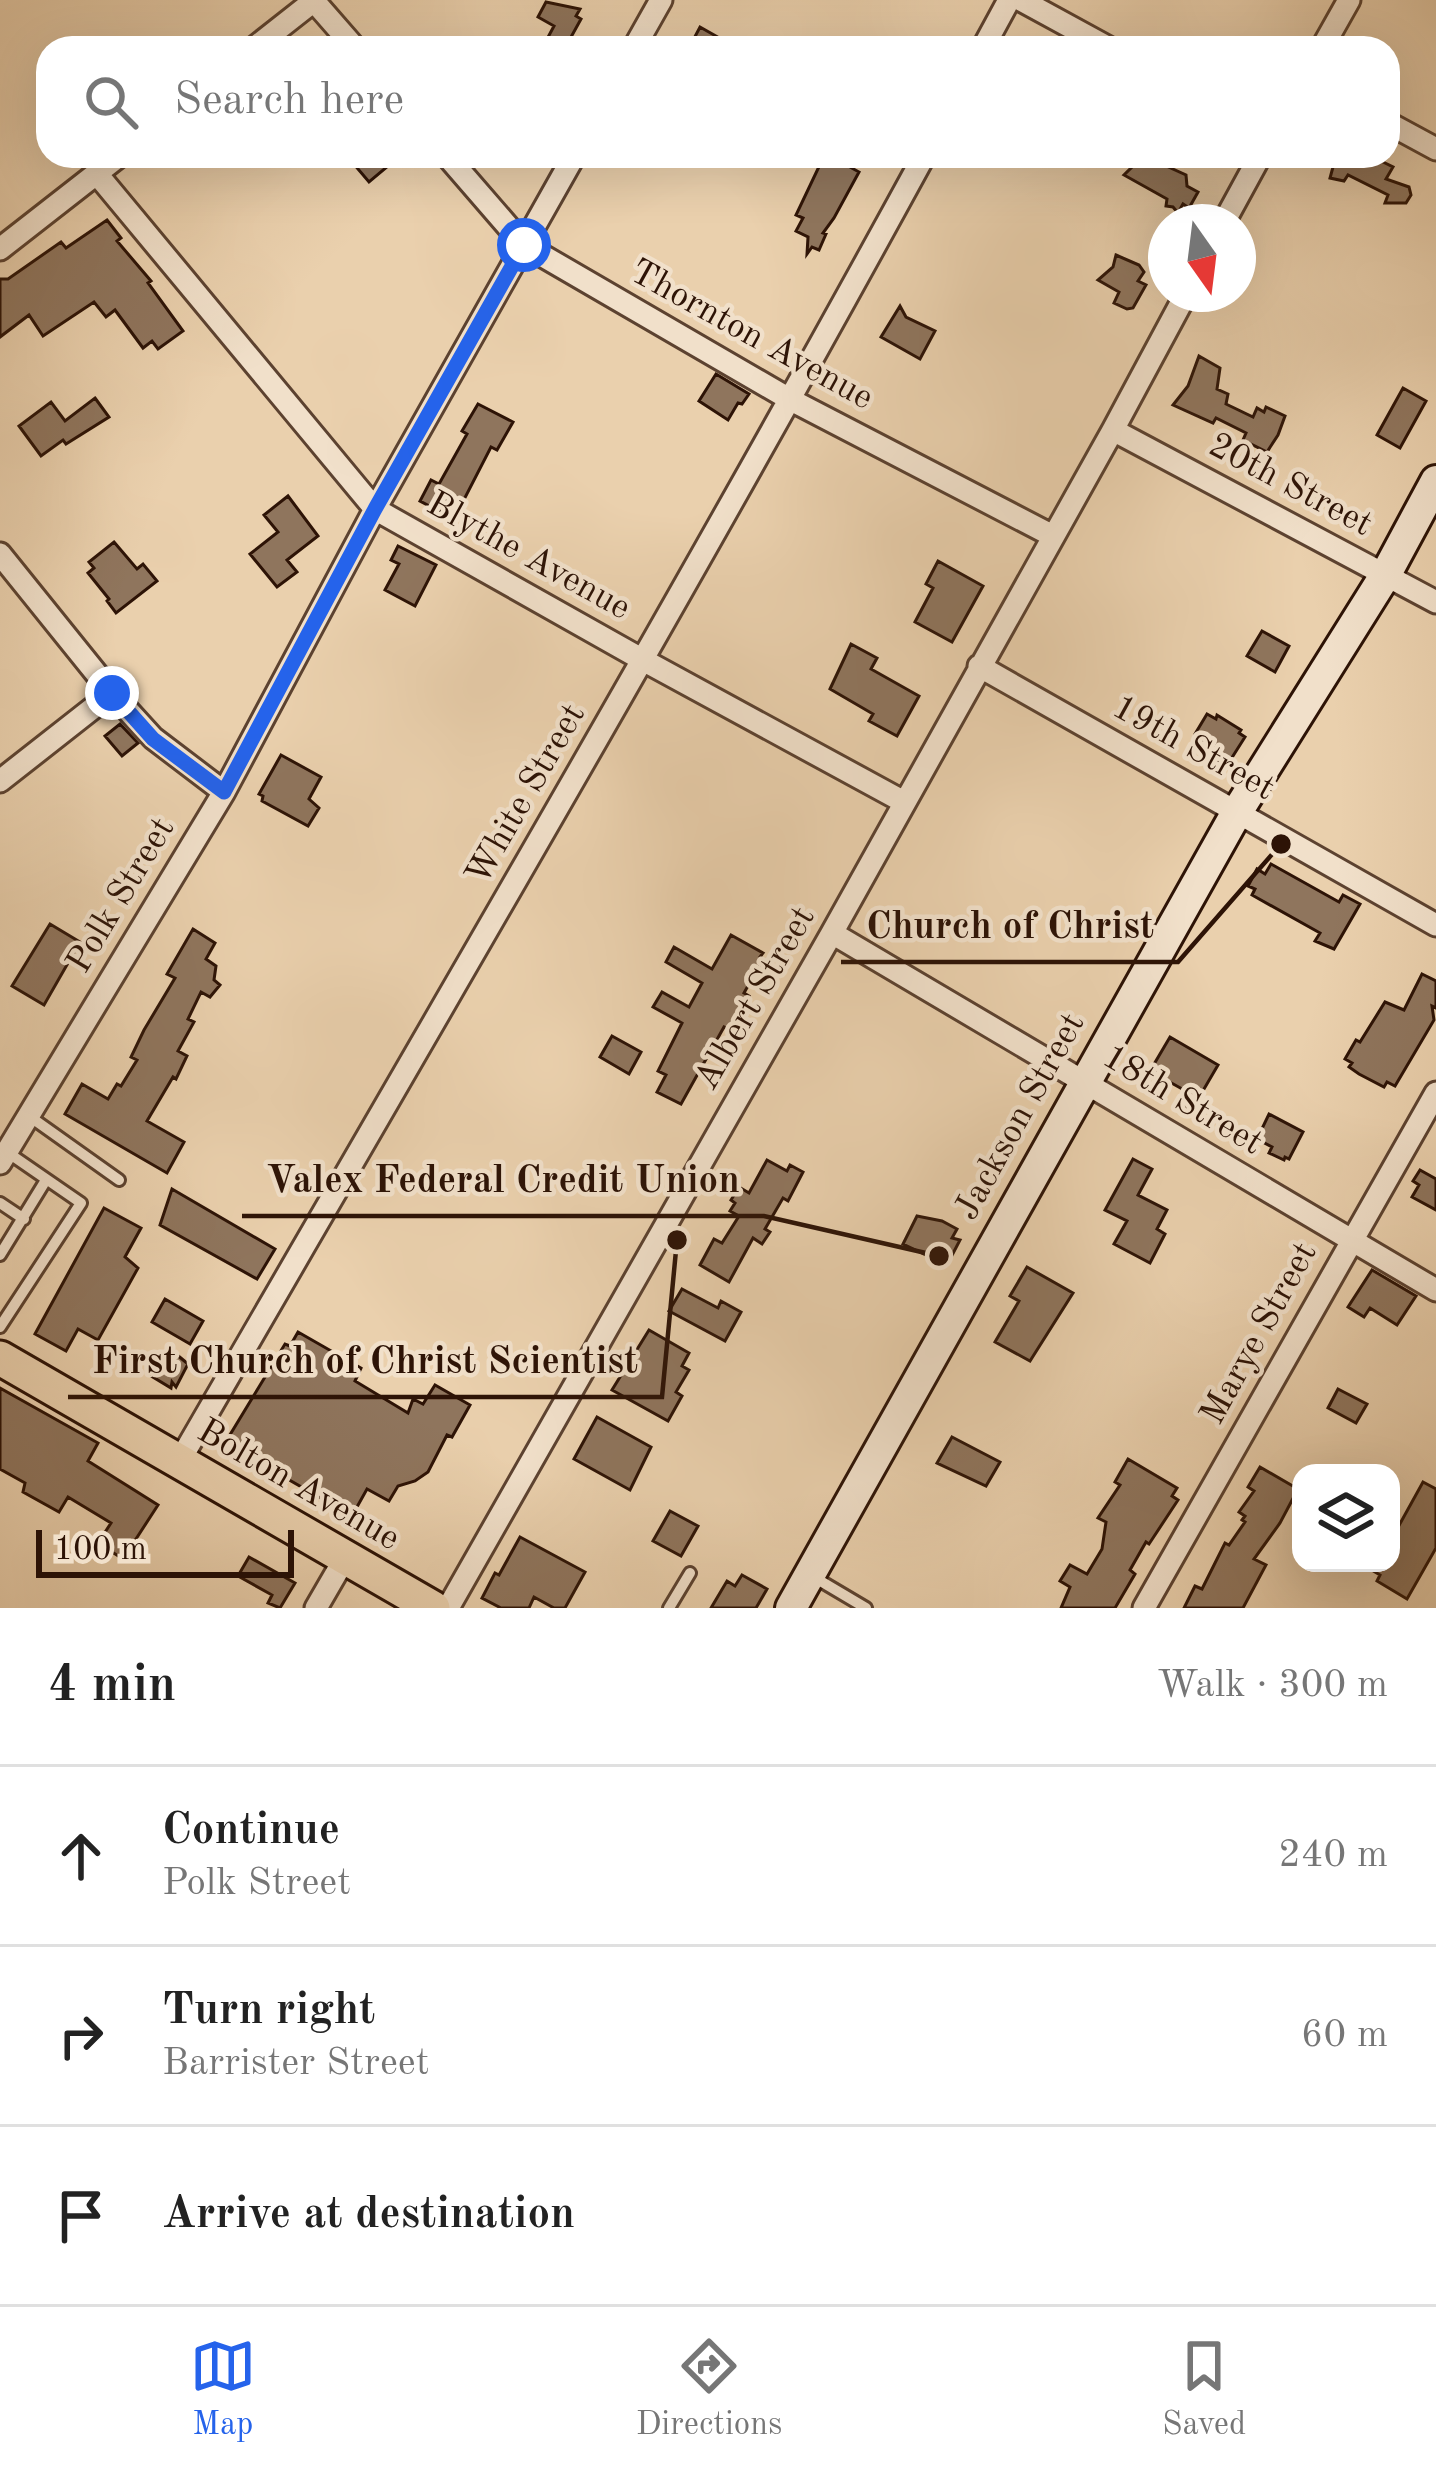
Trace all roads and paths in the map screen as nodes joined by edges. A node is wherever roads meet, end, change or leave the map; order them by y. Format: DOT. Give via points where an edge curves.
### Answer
graph roads {
  1 [pos="314,0"];
  2 [pos="661,0"];
  3 [pos="1009,0"];
  4 [pos="1021,0"];
  5 [pos="1348,0"];
  6 [pos="269,36"];
  7 [pos="345,36"];
  8 [pos="641,36"];
  9 [pos="990,36"];
  10 [pos="1087,36"];
  11 [pos="1328,36"];
  12 [pos="1400,130"];
  13 [pos="1436,149"];
  14 [pos="104,168"];
  15 [pos="457,168"];
  16 [pos="567,168"];
  17 [pos="917,168"];
  18 [pos="1253,168"];
  19 [pos="97,174"];
  20 [pos="1234,204"];
  21 [pos="524,245"];
  22 [pos="0,249"];
  23 [pos="1176,312"];
  24 [pos="791,400"];
  25 [pos="1113,430"];
  26 [pos="1436,482"];
  27 [pos="375,509"];
  28 [pos="1053,536"];
  29 [pos="0,554"];
  30 [pos="1386,574"];
  31 [pos="1436,602"];
  32 [pos="643,660"];
  33 [pos="979,667"];
  34 [pos="112,693"];
  35 [pos="0,781"];
  36 [pos="224,792"];
  37 [pos="904,802"];
  38 [pos="1237,812"];
  39 [pos="1436,925"];
  40 [pos="832,933"];
  41 [pos="1085,1083"];
  42 [pos="1436,1093"];
  43 [pos="28,1116"];
  44 [pos="3,1158"];
  45 [pos="46,1180"];
  46 [pos="119,1180"];
  47 [pos="0,1204"];
  48 [pos="24,1219"];
  49 [pos="1351,1240"];
  50 [pos="0,1255"];
  51 [pos="1436,1290"];
  52 [pos="0,1327"];
  53 [pos="0,1358"];
  54 [pos="179,1462"];
  55 [pos="345,1558"];
  56 [pos="690,1573"];
  57 [pos="809,1574"];
  58 [pos="316,1608"];
  59 [pos="433,1608"];
  60 [pos="448,1608"];
  61 [pos="669,1608"];
  62 [pos="791,1608"];
  63 [pos="866,1608"];
  64 [pos="1144,1608"];
  1 -- 6 [label="street"];
  1 -- 7 [label="street"];
  2 -- 8 [label="street"];
  3 -- 9 [label="street"];
  4 -- 10 [label="street"];
  5 -- 11 [label="street"];
  12 -- 13 [label="street"];
  14 -- 19 [label="street"];
  15 -- 21 [label="street, Thornton Avenue"];
  16 -- 21 [label="street, Polk Street"];
  17 -- 24 [label="street, White Street"];
  18 -- 20 [label="street"];
  19 -- 22 [label="street"];
  19 -- 27 [label="street, Blythe Avenue"];
  21 -- 24 [label="street, Thornton Avenue"];
  21 -- 27 [label="street, Polk Street"];
  23 -- 25 [label="street, Albert Street"];
  24 -- 28 [label="street, Thornton Avenue"];
  24 -- 32 [label="street, White Street"];
  25 -- 28 [label="street, Albert Street"];
  25 -- 30 [label="street, 20th Street"];
  26 -- 30 [label="main road, Jackson Street"];
  27 -- 32 [label="street, Blythe Avenue"];
  27 -- 36 [label="street, Polk Street"];
  28 -- 33 [label="street, Albert Street"];
  29 -- 34 [label="street"];
  30 -- 31 [label="street, 20th Street"];
  30 -- 38 [label="main road, Jackson Street"];
  32 -- 37 [label="street, Blythe Avenue"];
  32 -- 54 [label="street, White Street"];
  33 -- 37 [label="street, Albert Street"];
  33 -- 38 [label="street, 19th Street"];
  34 -- 35 [label="street"];
  34 -- 36 [label="street" via="153,739"];
  36 -- 43 [label="street, Polk Street"];
  37 -- 40 [label="street, Albert Street"];
  38 -- 39 [label="street, 19th Street"];
  38 -- 41 [label="main road, Jackson Street"];
  40 -- 41 [label="street, 18th Street"];
  40 -- 60 [label="street, Albert Street"];
  41 -- 49 [label="street, 18th Street"];
  41 -- 57 [label="main road, Jackson Street"];
  42 -- 49 [label="street, Marye Street"];
  43 -- 44 [label="street, Polk Street"];
  43 -- 46 [label="lane"];
  44 -- 45 [label="lane"];
  45 -- 48 [label="lane"];
  45 -- 52 [label="lane" via="81,1203"];
  47 -- 48 [label="lane"];
  48 -- 50 [label="lane"];
  49 -- 51 [label="street, 18th Street"];
  49 -- 64 [label="street, Marye Street"];
  53 -- 54 [label="main road, Bolton Avenue"];
  54 -- 55 [label="main road, Bolton Avenue"];
  55 -- 58 [label="street"];
  55 -- 59 [label="main road, Bolton Avenue"];
  56 -- 61 [label="lane"];
  57 -- 62 [label="main road, Jackson Street"];
  57 -- 63 [label="lane"];
}
